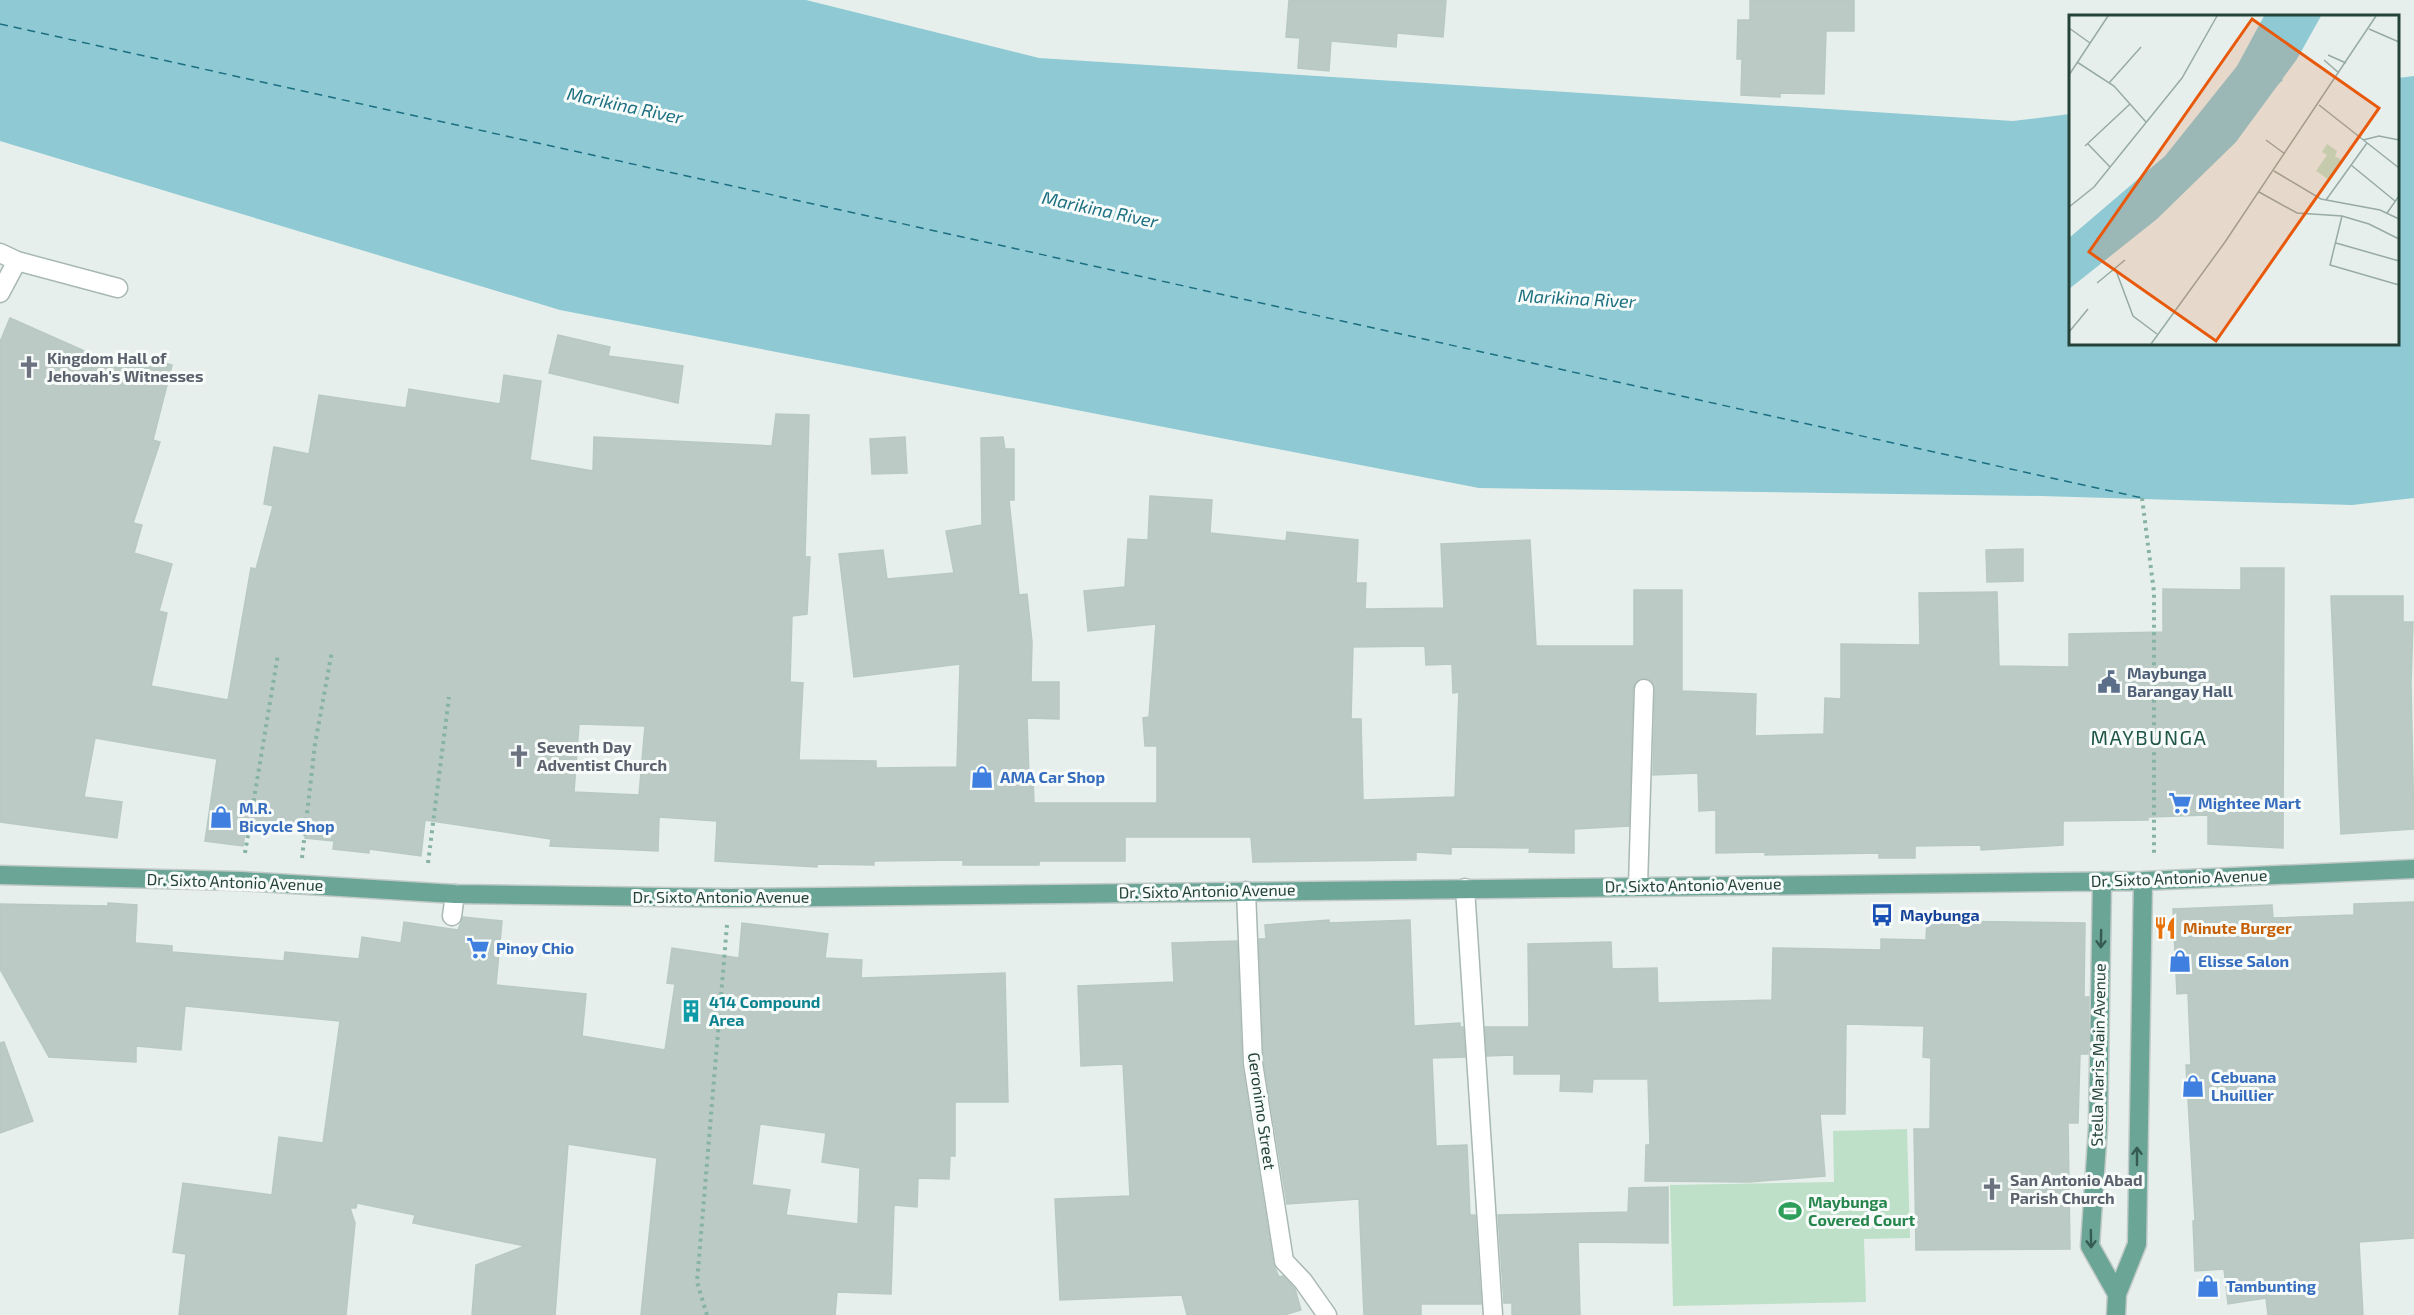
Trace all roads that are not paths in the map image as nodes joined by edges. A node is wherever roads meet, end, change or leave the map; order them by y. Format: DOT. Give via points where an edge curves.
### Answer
graph roads {
  1 [pos="0,253"];
  2 [pos="16,261"];
  3 [pos="118,288"];
  4 [pos="0,293"];
  5 [pos="1644,688"];
  6 [pos="2414,869"];
  7 [pos="0,875"];
  8 [pos="2102,881"];
  9 [pos="2148,881"];
  10 [pos="1638,886"];
  11 [pos="1466,888"];
  12 [pos="1246,891"];
  13 [pos="455,894"];
  14 [pos="452,916"];
  15 [pos="2117,1294"];
  16 [pos="1327,1315"];
  17 [pos="1493,1315"];
  18 [pos="2116,1315"];
  1 -- 2 [label="street"];
  2 -- 3 [label="street"];
  2 -- 4 [label="street"];
  5 -- 10 [label="street"];
  6 -- 9 [label="main road, Dr. Sixto Antonio Avenue"];
  7 -- 13 [label="main road, Dr. Sixto Antonio Avenue" via="299,884"];
  8 -- 9 [label="main road, Dr. Sixto Antonio Avenue"];
  8 -- 10 [label="main road, Dr. Sixto Antonio Avenue"];
  8 -- 15 [label="main road, Stella Maris Main Avenue, one-way" via="2098,1127 2090,1246"];
  15 -- 9 [label="main road, one-way" via="2137,1244"];
  10 -- 11 [label="main road, Dr. Sixto Antonio Avenue"];
  11 -- 12 [label="main road, Dr. Sixto Antonio Avenue"];
  11 -- 17 [label="street"];
  12 -- 13 [label="main road, Dr. Sixto Antonio Avenue" via="731,898"];
  12 -- 16 [label="street, Geronimo Street" via="1253,1063 1284,1261"];
  13 -- 14 [label="street"];
  15 -- 18 [label="main road"];
}
